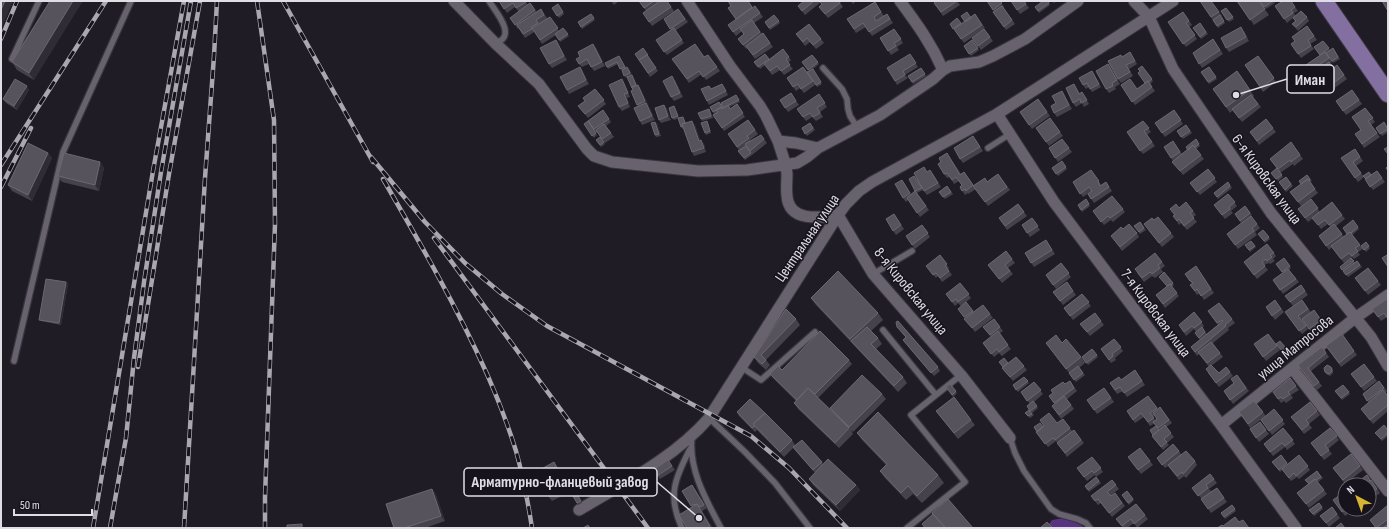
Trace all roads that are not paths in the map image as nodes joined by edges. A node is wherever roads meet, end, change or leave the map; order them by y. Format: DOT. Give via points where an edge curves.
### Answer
graph roads {
  1 [pos="39,1"];
  2 [pos="132,1"];
  3 [pos="454,1"];
  4 [pos="489,1"];
  5 [pos="687,1"];
  6 [pos="900,1"];
  7 [pos="1078,1"];
  8 [pos="1134,1"];
  9 [pos="1174,1"];
  10 [pos="1324,1"];
  11 [pos="1149,17"];
  12 [pos="495,43"];
  13 [pos="12,59"];
  14 [pos="823,68"];
  15 [pos="943,70"];
  16 [pos="1388,94"];
  17 [pos="997,114"];
  18 [pos="857,127"];
  19 [pos="1010,134"];
  20 [pos="778,141"];
  21 [pos="818,148"];
  22 [pos="988,148"];
  23 [pos="785,164"];
  24 [pos="838,216"];
  25 [pos="912,251"];
  26 [pos="874,274"];
  27 [pos="1388,295"];
  28 [pos="1356,318"];
  29 [pos="883,330"];
  30 [pos="815,332"];
  31 [pos="14,361"];
  32 [pos="741,366"];
  33 [pos="1388,366"];
  34 [pos="1292,368"];
  35 [pos="961,375"];
  36 [pos="936,395"];
  37 [pos="709,418"];
  38 [pos="1221,425"];
  39 [pos="692,436"];
  40 [pos="1010,438"];
  41 [pos="690,449"];
  42 [pos="1388,491"];
  43 [pos="580,510"];
  44 [pos="682,528"];
  45 [pos="721,528"];
  46 [pos="810,528"];
  47 [pos="907,528"];
  48 [pos="1090,528"];
  49 [pos="1296,528"];
  1 -- 13 [label="lane"];
  2 -- 31 [label="lane" via="63,152"];
  3 -- 12 [label="street"];
  4 -- 12 [label="lane" via="506,28 505,36"];
  5 -- 20 [label="street" via="760,106"];
  6 -- 15 [label="street" via="926,36"];
  7 -- 15 [label="street" via="1025,39 993,56 979,62 950,66"];
  8 -- 11 [label="street, 6-я Кировская улица"];
  9 -- 11 [label="street, Центральная улица"];
  10 -- 16 [label="main road"];
  11 -- 17 [label="street, Центральная улица"];
  11 -- 28 [label="street, 6-я Кировская улица" via="1173,69 1190,96 1271,213"];
  12 -- 23 [label="street" via="539,84 594,156 612,162 698,171 747,170"];
  14 -- 18 [label="lane" via="842,89 850,116"];
  15 -- 18 [label="street" via="933,80"];
  17 -- 19 [label="street, 7-я Кировская улица"];
  17 -- 24 [label="street, Центральная улица" via="872,182 846,204"];
  18 -- 21 [label="street"];
  19 -- 22 [label="lane"];
  19 -- 38 [label="street, 7-я Кировская улица" via="1054,202"];
  20 -- 21 [label="street" via="796,142"];
  20 -- 23 [label="street"];
  21 -- 23 [label="street" via="803,160"];
  23 -- 24 [label="street" via="787,197 794,211 811,218"];
  24 -- 26 [label="street, 8-я Кировская улица"];
  24 -- 32 [label="street, Центральная улица"];
  25 -- 26 [label="lane"];
  26 -- 35 [label="street, 8-я Кировская улица"];
  27 -- 28 [label="street, улица Матросова"];
  28 -- 33 [label="street, 6-я Кировская улица"];
  28 -- 34 [label="street, улица Матросова"];
  29 -- 36 [label="lane"];
  30 -- 32 [label="lane" via="761,380"];
  32 -- 37 [label="street, Центральная улица"];
  34 -- 38 [label="street, улица Матросова"];
  34 -- 42 [label="street"];
  35 -- 36 [label="lane"];
  35 -- 40 [label="street, 8-я Кировская улица"];
  36 -- 47 [label="lane" via="911,415 965,482"];
  37 -- 39 [label="street, Центральная улица"];
  37 -- 46 [label="lane" via="775,483"];
  38 -- 49 [label="street, 7-я Кировская улица"];
  39 -- 41 [label="lane"];
  39 -- 43 [label="street, Центральная улица" via="645,471"];
  40 -- 48 [label="lane" via="1024,471 1051,509 1077,519"];
  41 -- 44 [label="lane" via="679,471 673,495 674,507"];
  41 -- 45 [label="lane" via="697,477"];
}
